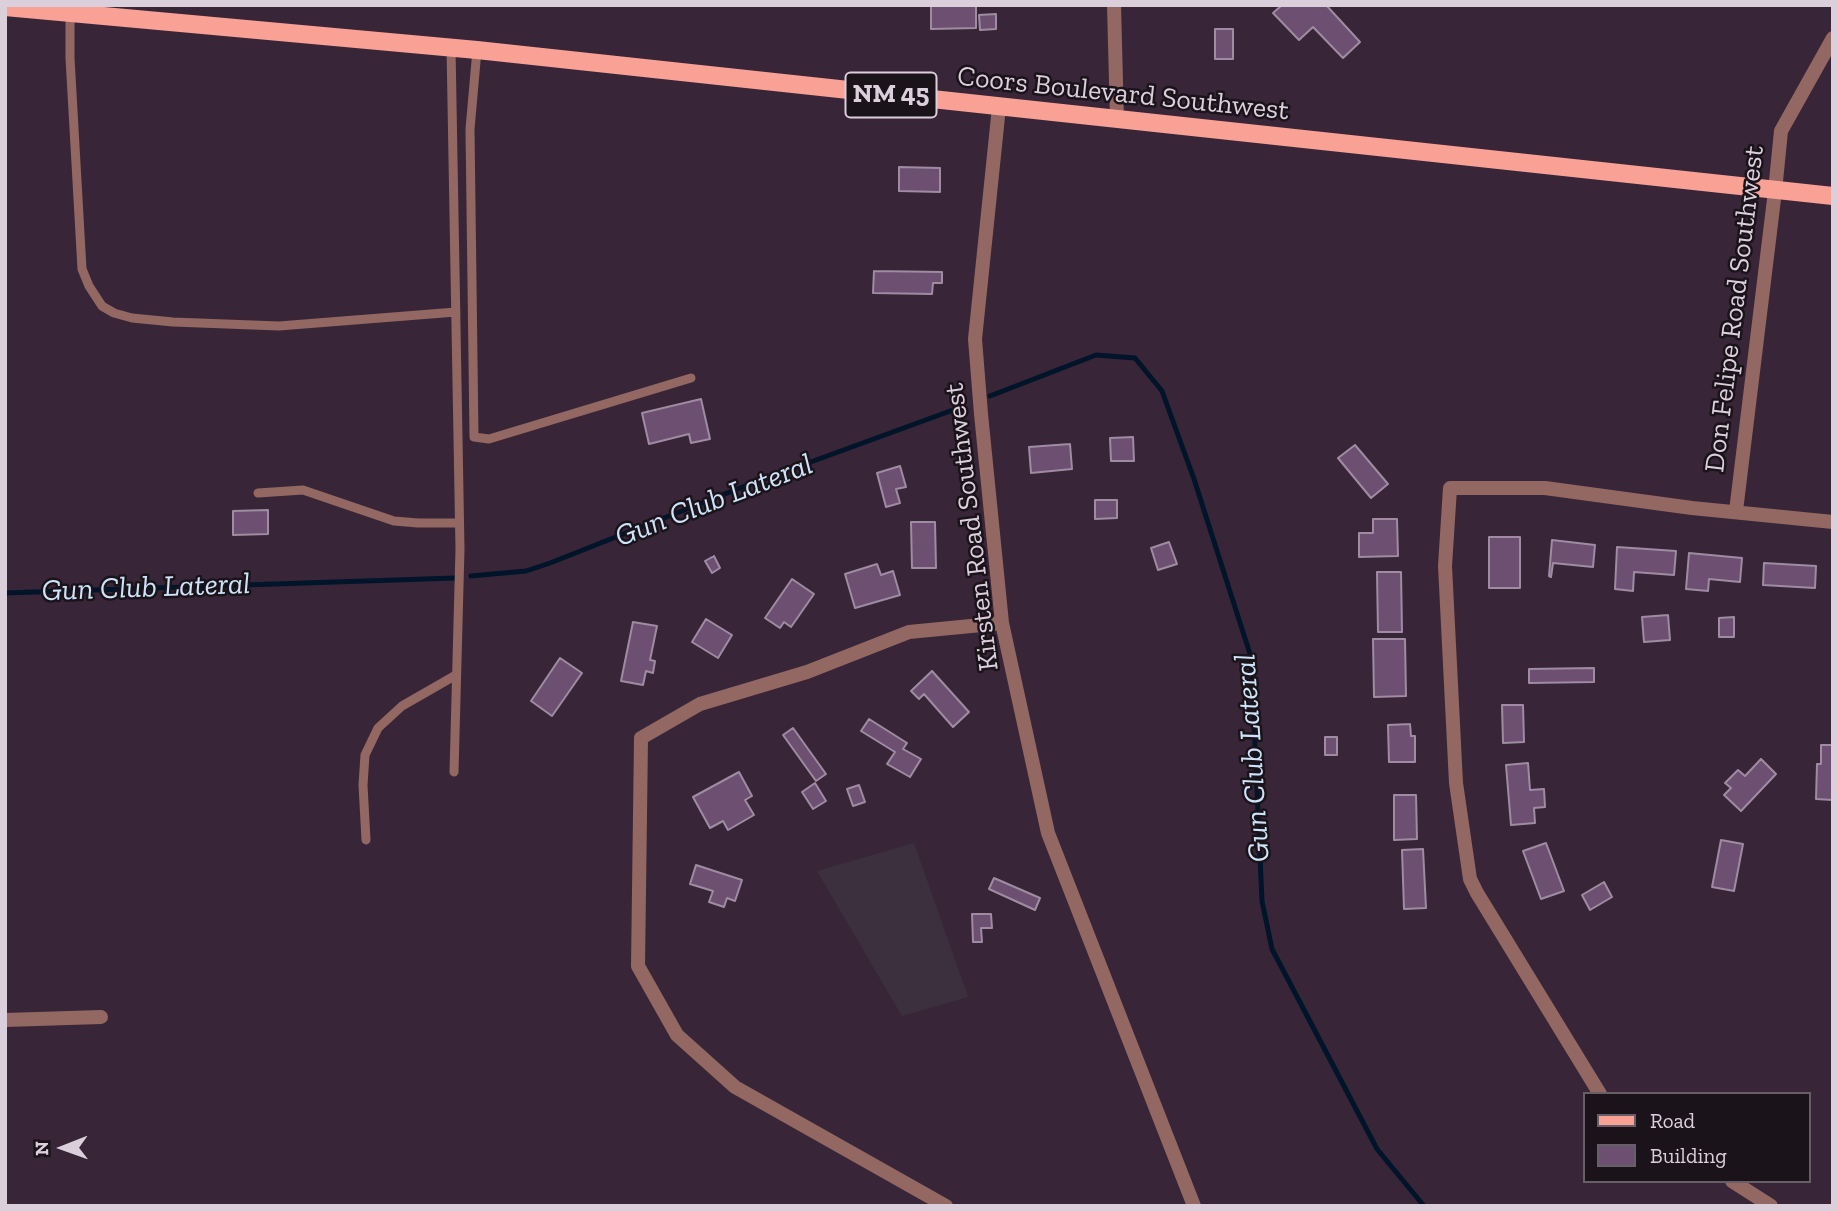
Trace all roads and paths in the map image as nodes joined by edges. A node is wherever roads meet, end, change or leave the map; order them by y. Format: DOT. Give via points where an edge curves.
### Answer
graph roads {
  1 [pos="1114,5"];
  2 [pos="5,7"];
  3 [pos="126,11"];
  4 [pos="70,12"];
  5 [pos="1833,38"];
  6 [pos="451,47"];
  7 [pos="477,50"];
  8 [pos="999,107"];
  9 [pos="1117,120"];
  10 [pos="1775,191"];
  11 [pos="1833,196"];
  12 [pos="456,312"];
  13 [pos="691,378"];
  14 [pos="258,493"];
  15 [pos="1736,512"];
  16 [pos="1833,522"];
  17 [pos="459,523"];
  18 [pos="1002,623"];
  19 [pos="456,676"];
  20 [pos="454,772"];
  21 [pos="366,840"];
  22 [pos="101,1017"];
  23 [pos="5,1020"];
  24 [pos="1599,1092"];
  25 [pos="1735,1183"];
  26 [pos="946,1206"];
  27 [pos="1194,1206"];
  28 [pos="1771,1206"];
  1 -- 9 [label="street"];
  2 -- 4 [label="main road, Coors Boulevard Southwest / NM 45"];
  3 -- 4 [label="main road, Coors Boulevard Southwest / NM 45"];
  3 -- 6 [label="main road, Coors Boulevard Southwest / NM 45"];
  4 -- 12 [label="lane" via="82,269 102,306 132,318 279,326"];
  5 -- 10 [label="street, Don Felipe Road Southwest" via="1781,131"];
  6 -- 7 [label="main road, Coors Boulevard Southwest / NM 45"];
  6 -- 12 [label="lane"];
  7 -- 8 [label="main road, Coors Boulevard Southwest / NM 45"];
  7 -- 13 [label="lane" via="470,129 474,437 489,439"];
  8 -- 9 [label="main road, Coors Boulevard Southwest / NM 45"];
  8 -- 18 [label="street, Kirsten Road Southwest" via="975,338"];
  9 -- 10 [label="main road, Coors Boulevard Southwest / NM 45"];
  10 -- 11 [label="main road, NM 45"];
  10 -- 15 [label="street, Don Felipe Road Southwest"];
  12 -- 17 [label="lane"];
  14 -- 17 [label="lane" via="303,490 394,521"];
  15 -- 16 [label="street"];
  15 -- 24 [label="street, Don Felipe Road Southwest" via="1545,488 1450,488 1446,566 1456,783 1471,879"];
  17 -- 19 [label="lane"];
  18 -- 26 [label="street" via="909,632 807,672 700,704 641,738 638,966 677,1035 735,1087"];
  18 -- 27 [label="street, Kirsten Road Southwest" via="1048,833"];
  19 -- 20 [label="lane"];
  19 -- 21 [label="lane" via="402,706 378,727 365,755"];
  22 -- 23 [label="street"];
  25 -- 28 [label="street"];
}
